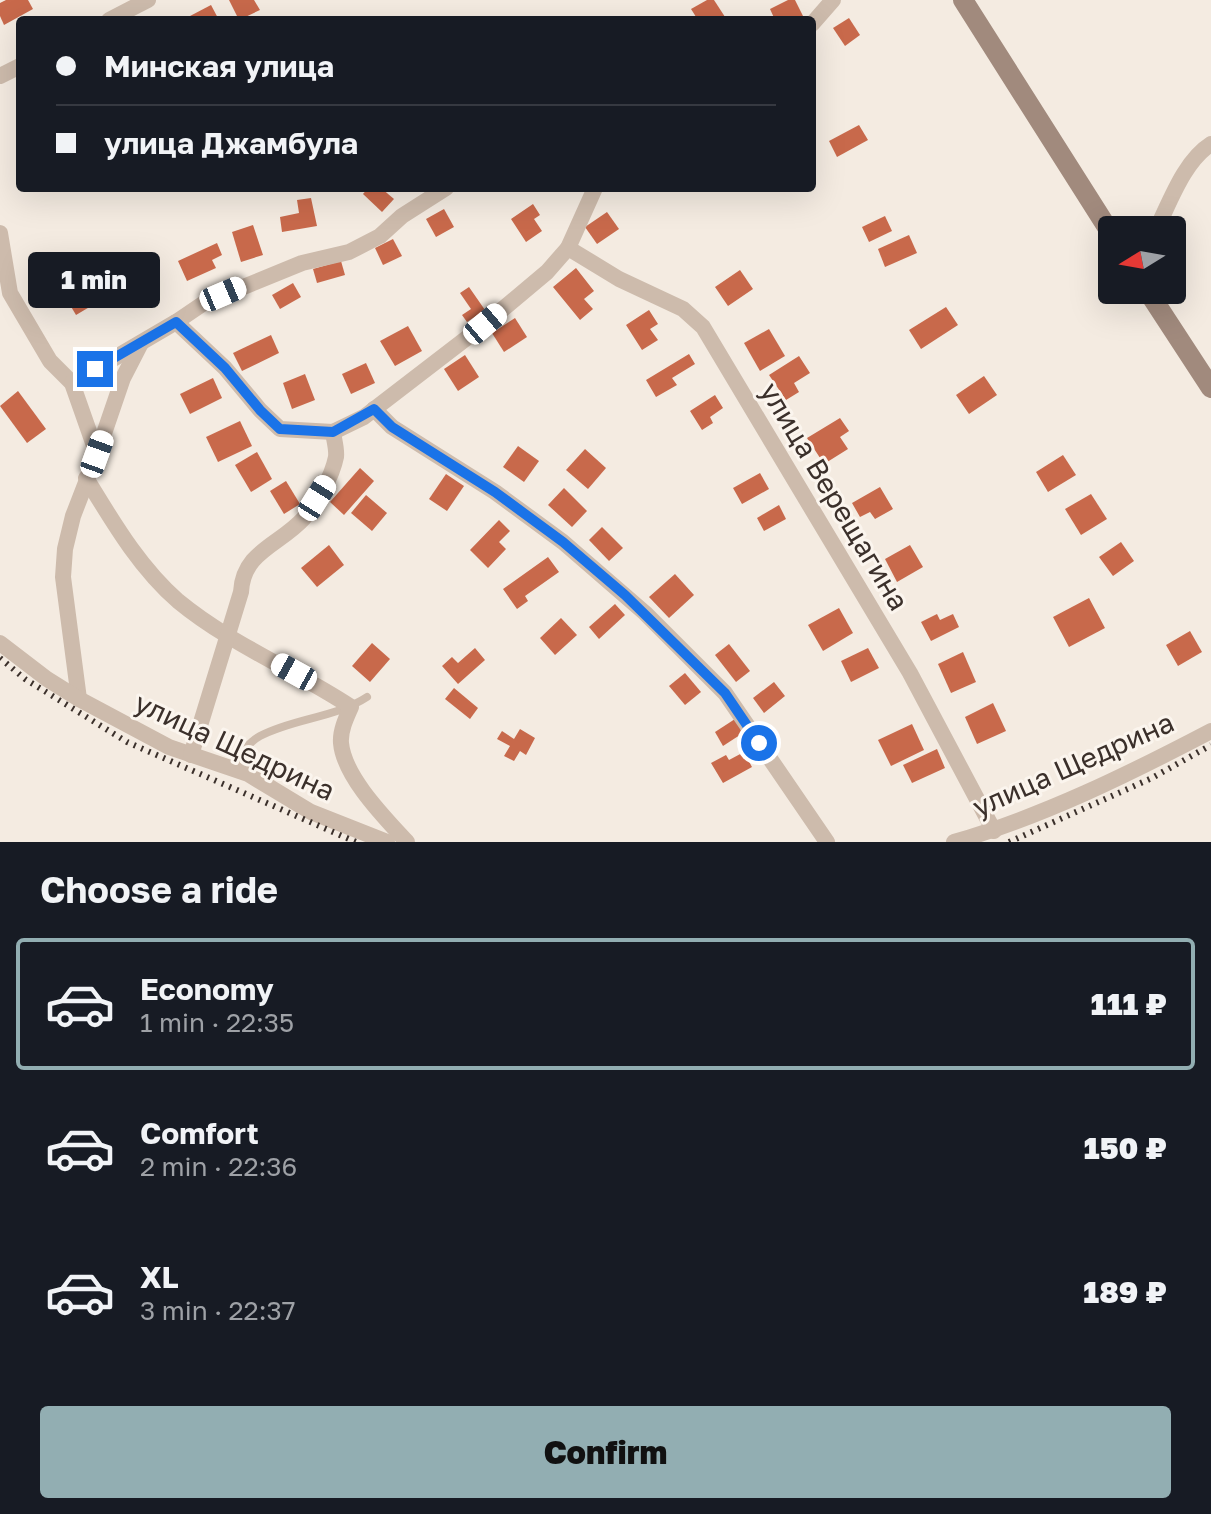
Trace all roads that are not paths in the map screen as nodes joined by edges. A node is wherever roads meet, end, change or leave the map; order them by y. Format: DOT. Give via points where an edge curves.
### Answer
graph roads {
  1 [pos="148,0"];
  2 [pos="833,0"];
  3 [pos="963,0"];
  4 [pos="117,16"];
  5 [pos="816,19"];
  6 [pos="1211,144"];
  7 [pos="440,192"];
  8 [pos="593,192"];
  9 [pos="1100,216"];
  10 [pos="1163,216"];
  11 [pos="0,233"];
  12 [pos="568,248"];
  13 [pos="1156,304"];
  14 [pos="176,322"];
  15 [pos="142,342"];
  16 [pos="72,383"];
  17 [pos="1211,388"];
  18 [pos="374,409"];
  19 [pos="333,432"];
  20 [pos="97,454"];
  21 [pos="86,478"];
  22 [pos="228,635"];
  23 [pos="0,643"];
  24 [pos="367,697"];
  25 [pos="79,699"];
  26 [pos="351,707"];
  27 [pos="1211,731"];
  28 [pos="191,755"];
  29 [pos="231,769"];
  30 [pos="994,831"];
  31 [pos="387,842"];
  32 [pos="407,842"];
  33 [pos="827,842"];
  34 [pos="954,842"];
  1 -- 4 [label="street"];
  2 -- 5 [label="street"];
  3 -- 9 [label="main road"];
  6 -- 10 [label="street" via="1187,170"];
  7 -- 14 [label="street" via="349,252 263,277 204,303"];
  8 -- 12 [label="street"];
  11 -- 16 [label="street" via="10,293 50,361"];
  12 -- 18 [label="street" via="506,307"];
  12 -- 30 [label="street, улица Верещагина" via="683,309 703,327 910,673"];
  13 -- 17 [label="main road"];
  14 -- 15 [label="street"];
  14 -- 19 [label="street" via="280,429"];
  15 -- 16 [label="street"];
  15 -- 20 [label="street" via="123,378"];
  16 -- 20 [label="street"];
  18 -- 19 [label="street"];
  18 -- 33 [label="street" via="392,427 563,542 645,613 725,693"];
  19 -- 22 [label="street" via="336,455 330,477 304,518 253,559 242,575"];
  20 -- 21 [label="street"];
  21 -- 22 [label="street" via="141,563 178,600"];
  21 -- 25 [label="street" via="65,549 63,577"];
  22 -- 26 [label="street"];
  22 -- 28 [label="street"];
  23 -- 25 [label="street, улица Щедрина"];
  24 -- 26 [label="lane"];
  25 -- 28 [label="street, улица Щедрина"];
  26 -- 29 [label="lane" via="258,737"];
  26 -- 32 [label="street" via="342,730 346,762"];
  27 -- 30 [label="street, улица Щедрина"];
  28 -- 29 [label="street, улица Щедрина"];
  29 -- 31 [label="street, улица Щедрина" via="311,812"];
  30 -- 34 [label="street, улица Щедрина"];
}
